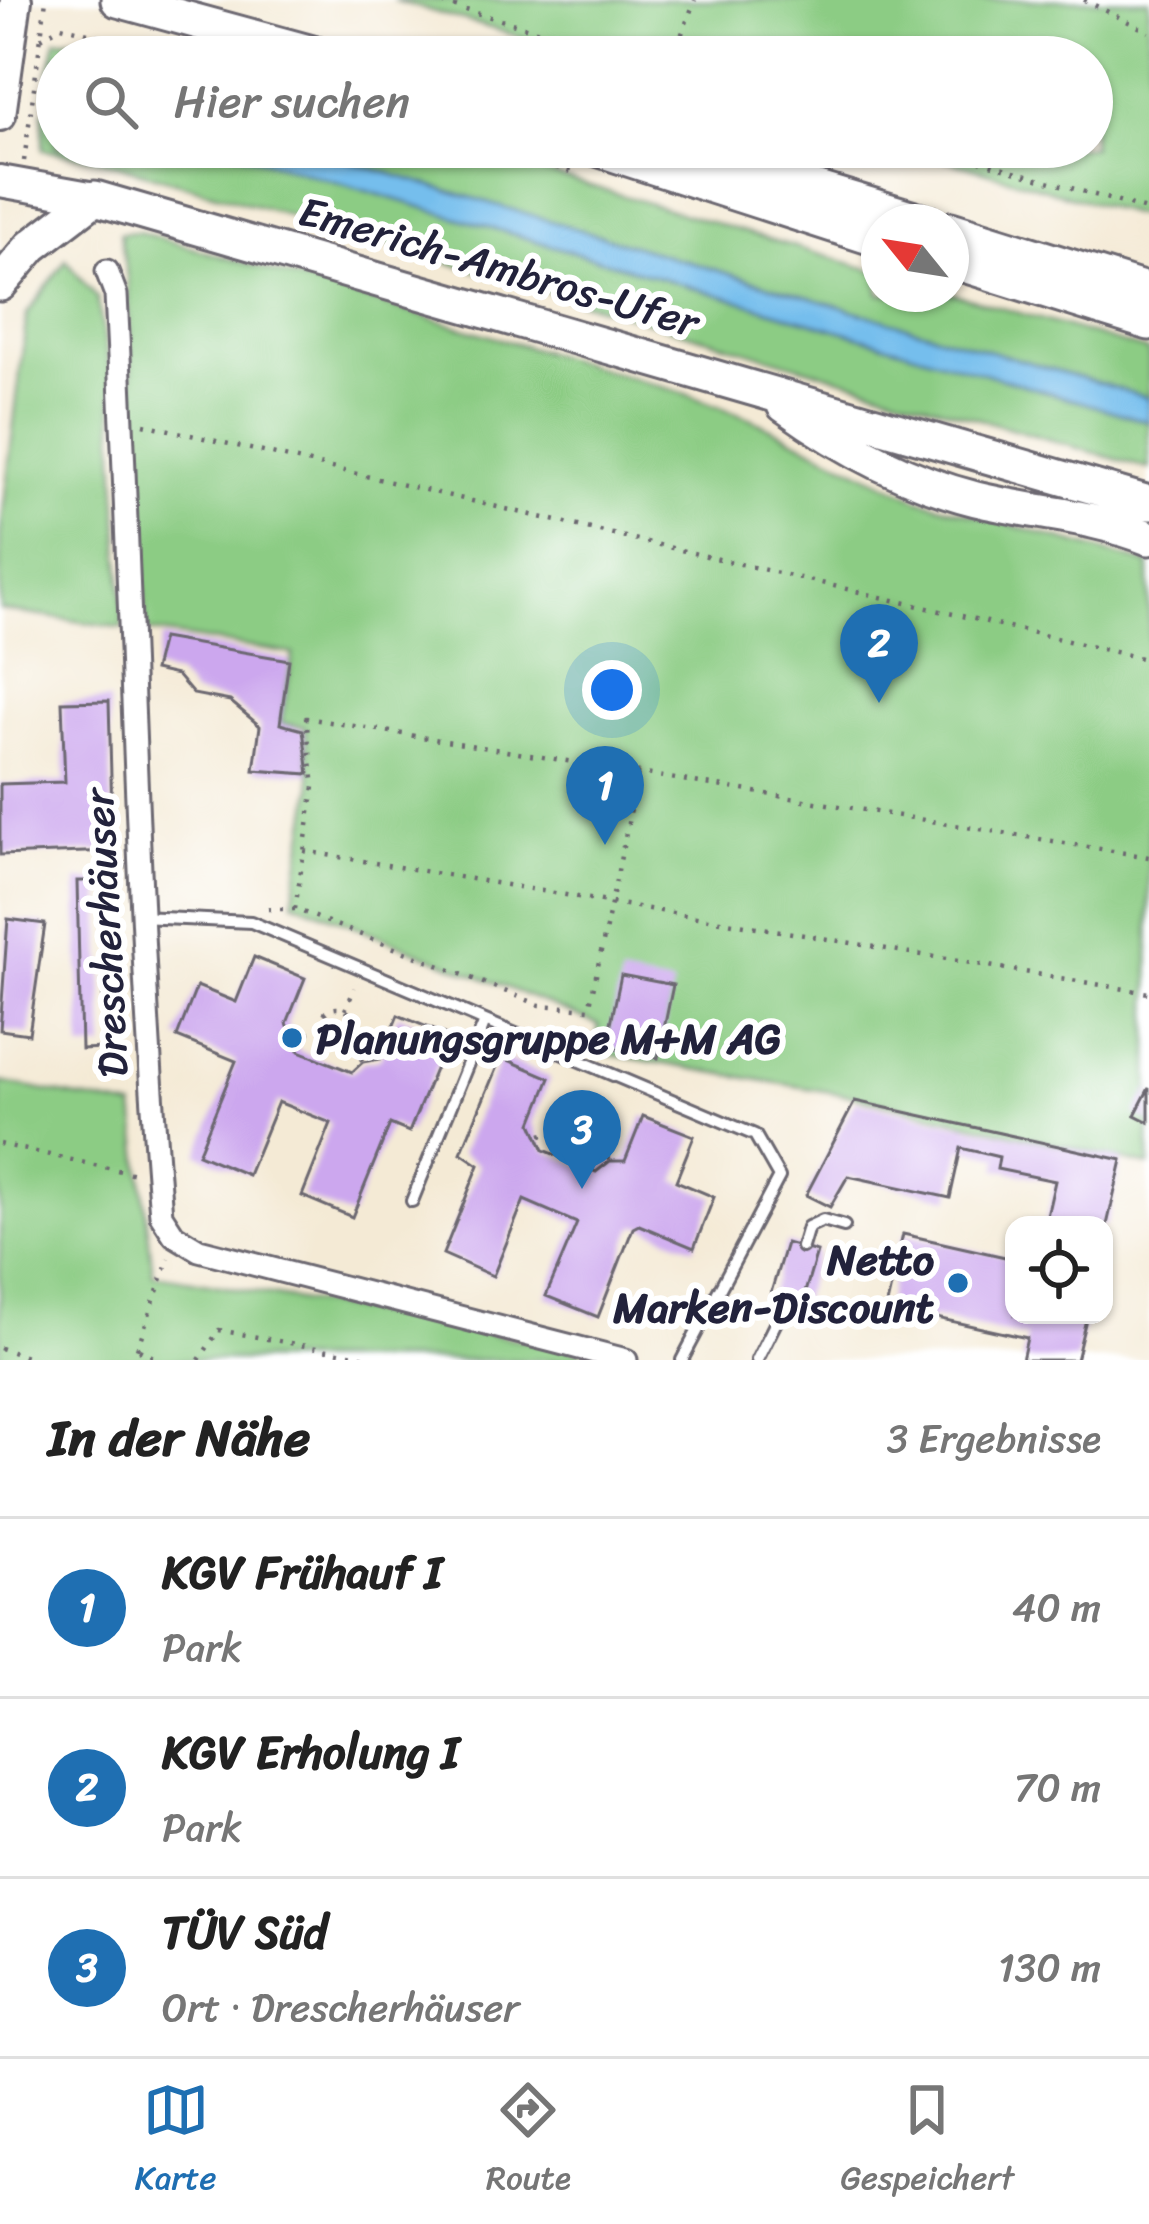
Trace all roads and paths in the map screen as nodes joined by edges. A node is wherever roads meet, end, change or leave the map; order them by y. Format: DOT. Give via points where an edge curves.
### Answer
graph roads {
  1 [pos="16,0"];
  2 [pos="46,0"];
  3 [pos="118,0"];
  4 [pos="431,0"];
  5 [pos="695,0"];
  6 [pos="1084,0"];
  7 [pos="1149,32"];
  8 [pos="26,36"];
  9 [pos="100,36"];
  10 [pos="250,36"];
  11 [pos="557,36"];
  12 [pos="682,36"];
  13 [pos="0,115"];
  14 [pos="26,153"];
  15 [pos="656,168"];
  16 [pos="748,168"];
  17 [pos="1003,168"];
  18 [pos="0,181"];
  19 [pos="95,198"];
  20 [pos="867,204"];
  21 [pos="1149,212"];
  22 [pos="861,234"];
  23 [pos="969,235"];
  24 [pos="969,267"];
  25 [pos="107,271"];
  26 [pos="0,284"];
  27 [pos="1149,291"];
  28 [pos="1149,323"];
  29 [pos="763,390"];
  30 [pos="122,419"];
  31 [pos="1149,503"];
  32 [pos="1149,538"];
  33 [pos="1149,660"];
  34 [pos="638,773"];
  35 [pos="304,850"];
  36 [pos="1149,857"];
  37 [pos="612,901"];
  38 [pos="252,909"];
  39 [pos="295,910"];
  40 [pos="139,917"];
  41 [pos="363,971"];
  42 [pos="1149,993"];
  43 [pos="345,1010"];
  44 [pos="484,1024"];
  45 [pos="321,1031"];
  46 [pos="296,1034"];
  47 [pos="349,1037"];
  48 [pos="363,1062"];
  49 [pos="605,1076"];
  50 [pos="591,1109"];
  51 [pos="565,1127"];
  52 [pos="541,1135"];
  53 [pos="593,1138"];
  54 [pos="0,1144"];
  55 [pos="610,1161"];
  56 [pos="158,1179"];
  57 [pos="412,1201"];
  58 [pos="844,1226"];
  59 [pos="174,1234"];
  60 [pos="802,1247"];
  61 [pos="784,1304"];
  62 [pos="0,1348"];
  63 [pos="139,1351"];
  64 [pos="36,1360"];
  65 [pos="133,1360"];
  66 [pos="160,1360"];
  67 [pos="199,1360"];
  68 [pos="382,1360"];
  69 [pos="626,1360"];
  70 [pos="682,1360"];
  71 [pos="757,1360"];
  1 -- 8 [label="main road"];
  2 -- 8 [label="path"];
  3 -- 10 [label="main road"];
  4 -- 11 [label="path"];
  5 -- 12 [label="path"];
  6 -- 7 [label="path"];
  8 -- 9 [label="path" via="61,26"];
  8 -- 13 [label="main road"];
  8 -- 14 [label="path"];
  15 -- 22 [label="main road"];
  16 -- 20 [label="main road"];
  17 -- 21 [label="path"];
  18 -- 19 [label="main road, Emerich-Ambros-Ufer"];
  19 -- 26 [label="main road" via="32,245"];
  19 -- 29 [label="main road, Emerich-Ambros-Ufer"];
  23 -- 27 [label="main road"];
  24 -- 28 [label="main road"];
  25 -- 30 [label="street, Drescherhäuser" via="116,295"];
  29 -- 31 [label="main road, Emerich-Ambros-Ufer"];
  29 -- 32 [label="main road" via="832,437 946,491 1070,512"];
  30 -- 33 [label="path"];
  30 -- 40 [label="street, Drescherhäuser"];
  34 -- 35 [label="path" via="306,718 314,787"];
  34 -- 36 [label="path"];
  34 -- 37 [label="path"];
  35 -- 37 [label="path"];
  35 -- 39 [label="path"];
  37 -- 39 [label="path" via="589,1009 540,1005"];
  37 -- 42 [label="path"];
  38 -- 39 [label="path"];
  40 -- 41 [label="lane" via="251,922"];
  40 -- 56 [label="street, Drescherhäuser"];
  41 -- 43 [label="path"];
  41 -- 44 [label="lane"];
  43 -- 45 [label="path" via="324,1013"];
  43 -- 47 [label="path" via="354,1023"];
  44 -- 49 [label="lane"];
  44 -- 57 [label="lane"];
  45 -- 46 [label="path"];
  45 -- 47 [label="path" via="333,1042"];
  47 -- 48 [label="path"];
  49 -- 50 [label="path"];
  49 -- 70 [label="lane" via="755,1136 779,1177"];
  50 -- 51 [label="path" via="575,1108"];
  50 -- 53 [label="path" via="600,1125"];
  51 -- 52 [label="path"];
  51 -- 53 [label="path" via="577,1141"];
  53 -- 55 [label="path"];
  54 -- 56 [label="path"];
  56 -- 59 [label="street, Drescherhäuser" via="161,1215"];
  58 -- 60 [label="lane" via="824,1220 808,1227"];
  59 -- 63 [label="path"];
  59 -- 69 [label="street" via="199,1250"];
  61 -- 71 [label="lane"];
  62 -- 64 [label="path"];
  63 -- 65 [label="path"];
  63 -- 66 [label="path"];
  67 -- 68 [label="path" via="219,1330"];
}
